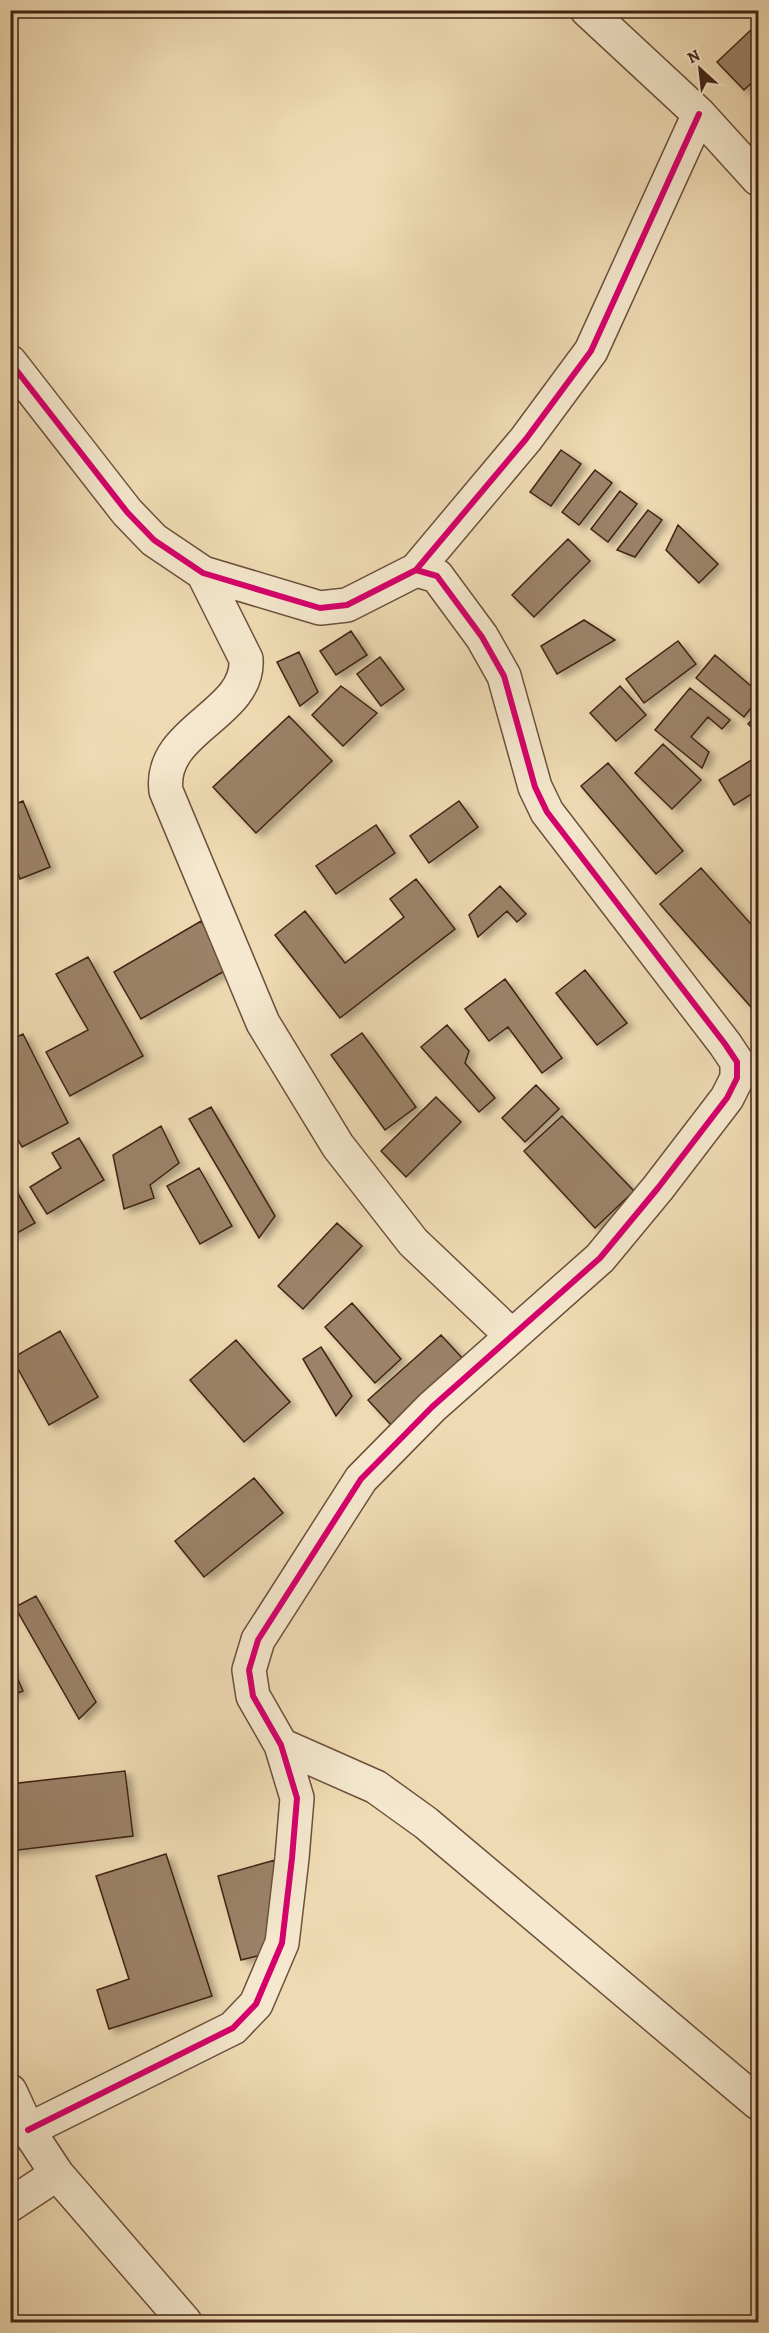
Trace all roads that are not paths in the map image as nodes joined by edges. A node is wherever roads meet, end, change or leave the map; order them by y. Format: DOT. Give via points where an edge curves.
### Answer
graph roads {
  1 [pos="587,10"];
  2 [pos="699,114"];
  3 [pos="759,178"];
  4 [pos="10,362"];
  5 [pos="416,570"];
  6 [pos="203,573"];
  7 [pos="748,1070"];
  8 [pos="512,1336"];
  9 [pos="281,1745"];
  10 [pos="10,2091"];
  11 [pos="759,2103"];
  12 [pos="28,2130"];
  13 [pos="57,2174"];
  14 [pos="10,2205"];
  15 [pos="185,2322"];
  1 -- 2 [label="street"];
  2 -- 3 [label="street"];
  2 -- 5 [label="street" via="591,351 526,439"];
  4 -- 6 [label="street" via="127,512 154,540"];
  5 -- 6 [label="street" via="347,605 320,608"];
  5 -- 7 [label="street" via="437,576 482,637 504,676 535,787 547,812 736,1062"];
  6 -- 8 [label="street" via="246,659 246,670 232,696 180,744 167,765 166,791 263,1023 338,1146 413,1242"];
  7 -- 8 [label="street" via="600,1258"];
  8 -- 9 [label="street" via="432,1407 361,1479 258,1640 249,1670 253,1696"];
  9 -- 11 [label="street" via="376,1787 426,1823"];
  9 -- 12 [label="street" via="297,1798 292,1858 282,1943 256,2004 233,2028"];
  10 -- 12 [label="street"];
  12 -- 13 [label="street"];
  13 -- 14 [label="street"];
  13 -- 15 [label="street"];
}
